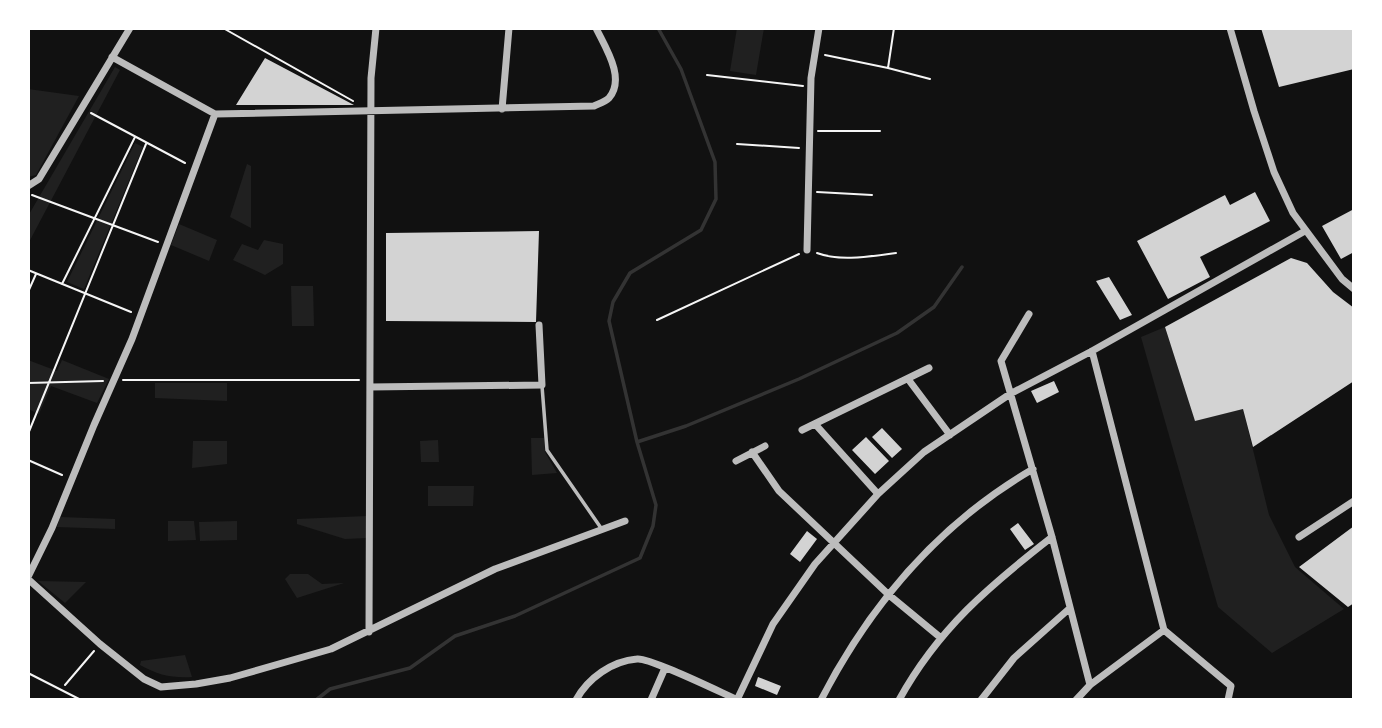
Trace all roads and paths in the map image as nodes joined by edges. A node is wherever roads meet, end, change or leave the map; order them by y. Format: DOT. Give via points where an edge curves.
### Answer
graph roads {
  1 [pos="130,28"];
  2 [pos="223,28"];
  3 [pos="376,28"];
  4 [pos="509,28"];
  5 [pos="596,28"];
  6 [pos="819,28"];
  7 [pos="894,28"];
  8 [pos="1230,28"];
  9 [pos="814,53"];
  10 [pos="112,57"];
  11 [pos="888,68"];
  12 [pos="708,75"];
  13 [pos="930,79"];
  14 [pos="811,87"];
  15 [pos="81,107"];
  16 [pos="502,109"];
  17 [pos="371,110"];
  18 [pos="215,114"];
  19 [pos="810,131"];
  20 [pos="880,131"];
  21 [pos="135,137"];
  22 [pos="146,144"];
  23 [pos="737,144"];
  24 [pos="810,148"];
  25 [pos="194,167"];
  26 [pos="28,186"];
  27 [pos="808,192"];
  28 [pos="28,193"];
  29 [pos="872,195"];
  30 [pos="96,219"];
  31 [pos="114,227"];
  32 [pos="1305,231"];
  33 [pos="166,245"];
  34 [pos="807,250"];
  35 [pos="897,253"];
  36 [pos="28,270"];
  37 [pos="36,273"];
  38 [pos="62,284"];
  39 [pos="1354,289"];
  40 [pos="28,292"];
  41 [pos="86,294"];
  42 [pos="1029,314"];
  43 [pos="140,316"];
  44 [pos="657,320"];
  45 [pos="539,325"];
  46 [pos="1092,351"];
  47 [pos="929,368"];
  48 [pos="908,379"];
  49 [pos="114,380"];
  50 [pos="28,383"];
  51 [pos="370,383"];
  52 [pos="49,384"];
  53 [pos="542,385"];
  54 [pos="1010,394"];
  55 [pos="815,424"];
  56 [pos="802,430"];
  57 [pos="28,434"];
  58 [pos="950,435"];
  59 [pos="765,446"];
  60 [pos="752,452"];
  61 [pos="28,460"];
  62 [pos="736,461"];
  63 [pos="1033,469"];
  64 [pos="71,479"];
  65 [pos="878,494"];
  66 [pos="1354,501"];
  67 [pos="625,521"];
  68 [pos="601,528"];
  69 [pos="1052,537"];
  70 [pos="1299,537"];
  71 [pos="832,542"];
  72 [pos="28,578"];
  73 [pos="889,594"];
  74 [pos="1070,608"];
  75 [pos="1164,630"];
  76 [pos="369,632"];
  77 [pos="942,638"];
  78 [pos="100,645"];
  79 [pos="665,668"];
  80 [pos="28,673"];
  81 [pos="65,685"];
  82 [pos="1090,685"];
  83 [pos="81,700"];
  84 [pos="576,700"];
  85 [pos="651,700"];
  86 [pos="737,700"];
  87 [pos="821,700"];
  88 [pos="899,700"];
  89 [pos="981,700"];
  90 [pos="1076,700"];
  91 [pos="1228,700"];
  1 -- 10 [label="street"];
  2 -- 17 [label="path"];
  3 -- 17 [label="street"];
  4 -- 16 [label="street"];
  5 -- 16 [label="street" via="614,66 614,88 608,99 594,106"];
  6 -- 9 [label="street"];
  7 -- 11 [label="path"];
  8 -- 32 [label="street" via="1274,172"];
  9 -- 11 [label="path"];
  9 -- 14 [label="street"];
  10 -- 15 [label="street"];
  10 -- 18 [label="street"];
  11 -- 13 [label="path"];
  12 -- 14 [label="path"];
  14 -- 19 [label="street"];
  15 -- 21 [label="path"];
  15 -- 26 [label="street" via="39,179"];
  16 -- 17 [label="street"];
  17 -- 18 [label="street"];
  17 -- 51 [label="street"];
  18 -- 25 [label="street"];
  19 -- 20 [label="path"];
  19 -- 24 [label="street"];
  21 -- 22 [label="path"];
  21 -- 30 [label="path"];
  22 -- 25 [label="path"];
  22 -- 31 [label="path"];
  23 -- 24 [label="path"];
  24 -- 27 [label="street"];
  25 -- 33 [label="street"];
  27 -- 29 [label="path"];
  27 -- 34 [label="street"];
  28 -- 30 [label="path"];
  30 -- 31 [label="path"];
  30 -- 38 [label="path"];
  31 -- 33 [label="path"];
  31 -- 41 [label="path"];
  32 -- 39 [label="street"];
  32 -- 46 [label="street"];
  33 -- 43 [label="street"];
  34 -- 35 [label="path" via="825,256"];
  34 -- 44 [label="path"];
  36 -- 37 [label="path"];
  37 -- 38 [label="path"];
  37 -- 40 [label="path"];
  38 -- 41 [label="path"];
  41 -- 43 [label="path"];
  41 -- 52 [label="path"];
  42 -- 54 [label="street" via="1001,361"];
  43 -- 49 [label="street"];
  45 -- 53 [label="street"];
  46 -- 54 [label="street"];
  46 -- 75 [label="street"];
  47 -- 48 [label="street"];
  48 -- 55 [label="street"];
  48 -- 58 [label="street"];
  49 -- 51 [label="path"];
  49 -- 52 [label="path"];
  49 -- 64 [label="street"];
  50 -- 52 [label="path"];
  51 -- 53 [label="street"];
  51 -- 76 [label="street"];
  52 -- 57 [label="path"];
  53 -- 68 [label="lane" via="547,450"];
  54 -- 58 [label="street"];
  54 -- 63 [label="street"];
  55 -- 56 [label="street"];
  55 -- 65 [label="street"];
  58 -- 65 [label="street"];
  59 -- 60 [label="street"];
  60 -- 62 [label="street"];
  60 -- 71 [label="street" via="779,491"];
  61 -- 64 [label="path"];
  63 -- 69 [label="street"];
  63 -- 73 [label="street" via="960,519 922,554"];
  64 -- 72 [label="street"];
  65 -- 71 [label="street"];
  66 -- 70 [label="street"];
  67 -- 68 [label="street"];
  68 -- 76 [label="street" via="495,569"];
  69 -- 74 [label="street"];
  69 -- 77 [label="street" via="971,603"];
  71 -- 73 [label="street"];
  71 -- 86 [label="street" via="773,624"];
  72 -- 78 [label="street"];
  73 -- 77 [label="street"];
  73 -- 87 [label="street"];
  74 -- 82 [label="street"];
  74 -- 89 [label="street" via="1014,658"];
  75 -- 82 [label="street"];
  75 -- 91 [label="street" via="1231,686"];
  76 -- 78 [label="street" via="331,649 230,678 161,687"];
  77 -- 88 [label="street"];
  78 -- 81 [label="path"];
  79 -- 84 [label="street" via="639,658 609,667 592,678"];
  79 -- 85 [label="street"];
  79 -- 86 [label="street"];
  80 -- 83 [label="path"];
  82 -- 90 [label="street"];
}
